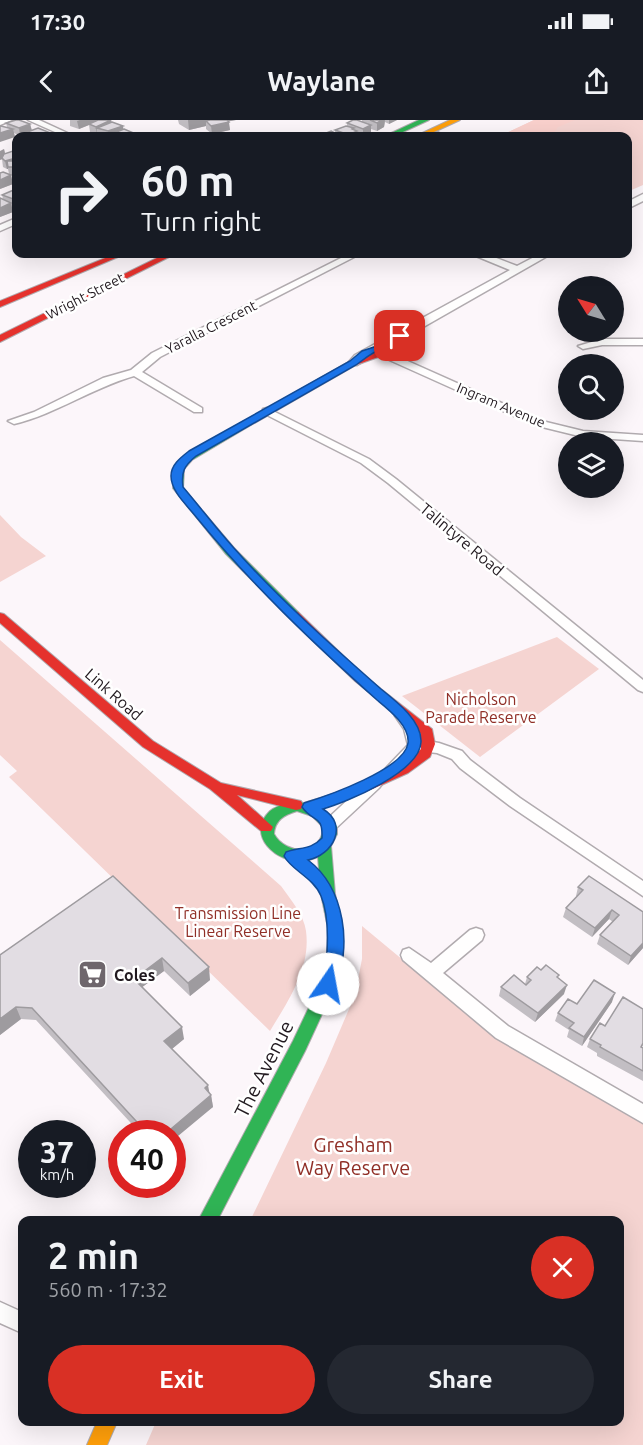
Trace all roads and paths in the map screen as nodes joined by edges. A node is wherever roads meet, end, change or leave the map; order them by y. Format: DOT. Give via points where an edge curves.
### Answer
graph roads {
  1 [pos="8,120"];
  2 [pos="32,120"];
  3 [pos="425,120"];
  4 [pos="456,120"];
  5 [pos="0,123"];
  6 [pos="60,132"];
  7 [pos="398,132"];
  8 [pos="429,132"];
  9 [pos="111,258"];
  10 [pos="163,258"];
  11 [pos="347,258"];
  12 [pos="489,258"];
  13 [pos="539,258"];
  14 [pos="518,270"];
  15 [pos="0,304"];
  16 [pos="400,336"];
  17 [pos="0,339"];
  18 [pos="643,342"];
  19 [pos="582,346"];
  20 [pos="381,351"];
  21 [pos="135,372"];
  22 [pos="198,410"];
  23 [pos="267,411"];
  24 [pos="14,421"];
  25 [pos="643,438"];
  26 [pos="0,617"];
  27 [pos="643,687"];
  28 [pos="395,708"];
  29 [pos="423,747"];
  30 [pos="385,776"];
  31 [pos="215,785"];
  32 [pos="303,806"];
  33 [pos="330,825"];
  34 [pos="266,827"];
  35 [pos="324,845"];
  36 [pos="291,856"];
  37 [pos="643,889"];
  38 [pos="328,894"];
  39 [pos="476,935"];
  40 [pos="409,955"];
  41 [pos="431,973"];
  42 [pos="643,1114"];
  43 [pos="210,1216"];
  44 [pos="0,1312"];
  45 [pos="18,1321"];
  46 [pos="105,1426"];
  47 [pos="98,1445"];
  1 -- 5 [label="street"];
  2 -- 6 [label="street"];
  3 -- 7 [label="street"];
  4 -- 8 [label="street"];
  9 -- 15 [label="street, Wright Street"];
  10 -- 17 [label="street, Wright Street"];
  11 -- 21 [label="street, Yaralla Crescent" via="156,355"];
  12 -- 14 [label="street"];
  13 -- 14 [label="street"];
  14 -- 16 [label="street"];
  16 -- 20 [label="street"];
  18 -- 19 [label="street"];
  20 -- 23 [label="street"];
  20 -- 25 [label="street, Ingram Avenue" via="538,423 583,434"];
  21 -- 22 [label="street"];
  21 -- 24 [label="street" via="107,380 39,414"];
  23 -- 27 [label="street, Talintyre Road" via="365,461"];
  23 -- 28 [label="street" via="180,464 176,475 178,488 230,551"];
  26 -- 31 [label="street, Link Road" via="148,744"];
  28 -- 29 [label="street"];
  29 -- 30 [label="street"];
  29 -- 37 [label="street" via="465,764"];
  30 -- 32 [label="street" via="333,801"];
  30 -- 33 [label="street"];
  31 -- 32 [label="street, Link Road"];
  31 -- 34 [label="street, Link Road"];
  32 -- 33 [label="street" via="326,817"];
  32 -- 34 [label="street" via="277,812"];
  33 -- 35 [label="street" via="329,839"];
  34 -- 36 [label="street" via="268,842"];
  35 -- 36 [label="street" via="310,855"];
  35 -- 38 [label="street, The Avenue"];
  36 -- 38 [label="street, The Avenue" via="310,870"];
  38 -- 43 [label="street, The Avenue" via="335,928 335,955 328,984"];
  39 -- 41 [label="street"];
  40 -- 41 [label="street"];
  41 -- 42 [label="street" via="502,1032"];
  44 -- 45 [label="street"];
  46 -- 47 [label="street"];
}
